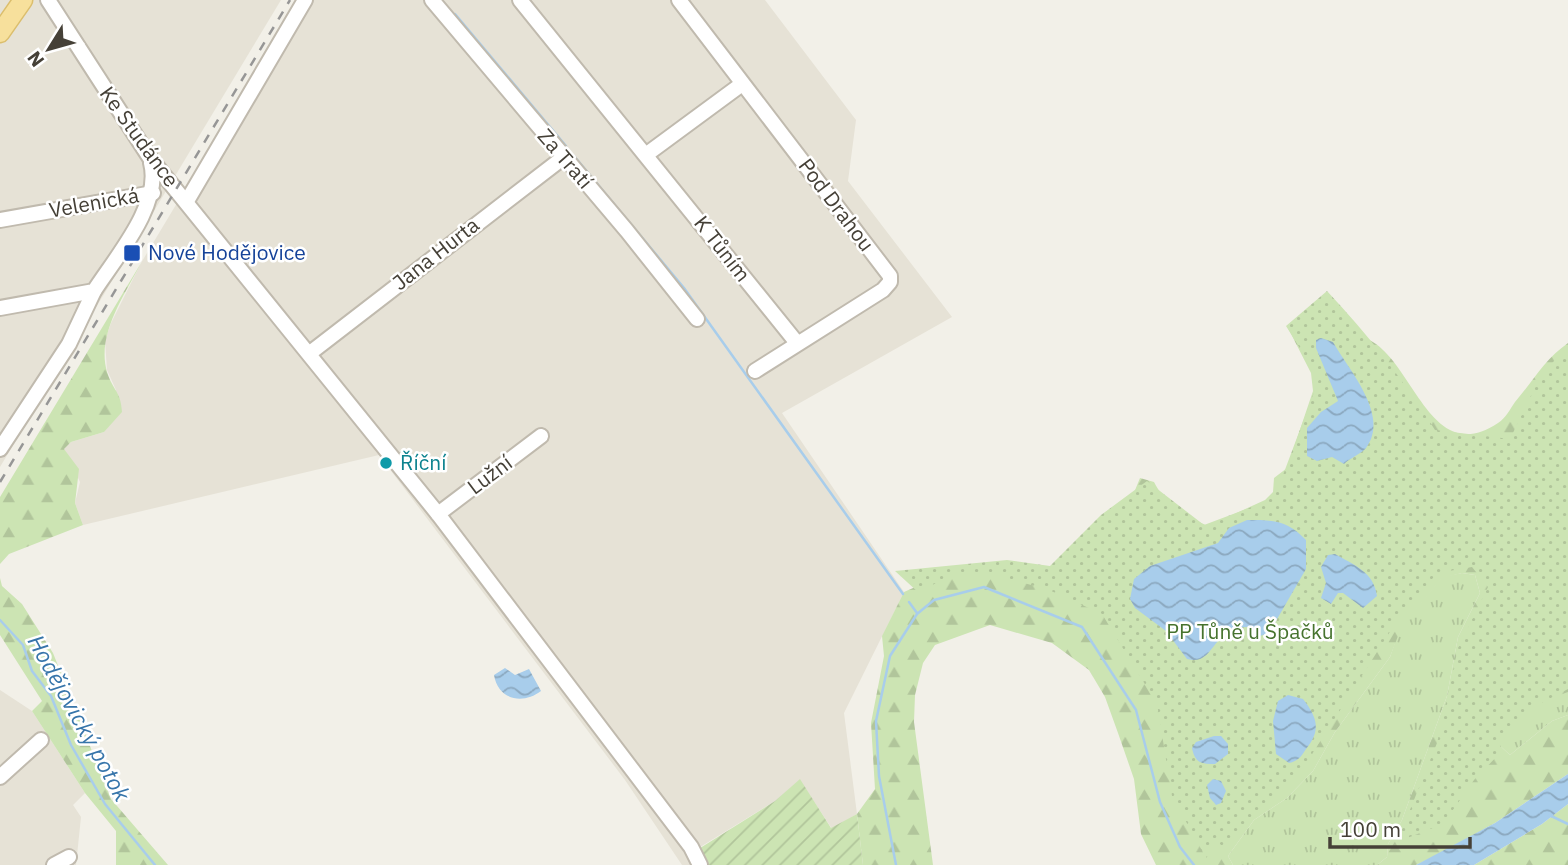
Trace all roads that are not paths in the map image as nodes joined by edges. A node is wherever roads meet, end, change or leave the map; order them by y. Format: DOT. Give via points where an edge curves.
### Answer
graph roads {
  1 [pos="23,0"];
  2 [pos="48,0"];
  3 [pos="305,0"];
  4 [pos="432,0"];
  5 [pos="520,0"];
  6 [pos="679,0"];
  7 [pos="0,33"];
  8 [pos="742,84"];
  9 [pos="647,155"];
  10 [pos="564,157"];
  11 [pos="149,158"];
  12 [pos="153,193"];
  13 [pos="187,201"];
  14 [pos="0,220"];
  15 [pos="94,291"];
  16 [pos="0,308"];
  17 [pos="696,319"];
  18 [pos="797,343"];
  19 [pos="310,353"];
  20 [pos="755,371"];
  21 [pos="541,436"];
  22 [pos="0,449"];
  23 [pos="438,514"];
  24 [pos="41,740"];
  25 [pos="0,777"];
  26 [pos="700,865"];
  1 -- 7 [label="main road"];
  2 -- 11 [label="street, Ke Studánce"];
  3 -- 13 [label="street"];
  4 -- 10 [label="street, Za Tratí"];
  5 -- 9 [label="street, K Tůním"];
  6 -- 8 [label="street, Pod Drahou"];
  8 -- 9 [label="street"];
  8 -- 18 [label="street, Pod Drahou" via="890,276 883,290"];
  9 -- 18 [label="street, K Tůním"];
  10 -- 17 [label="street, Za Tratí"];
  10 -- 19 [label="street, Jana Hurta"];
  11 -- 12 [label="street, Velenická" via="155,176"];
  11 -- 13 [label="street, Ke Studánce"];
  12 -- 14 [label="street, Velenická"];
  12 -- 15 [label="street"];
  13 -- 19 [label="street"];
  15 -- 16 [label="street"];
  15 -- 22 [label="street" via="69,344"];
  18 -- 20 [label="street, Pod Drahou"];
  19 -- 23 [label="street"];
  21 -- 23 [label="street, Lužní"];
  23 -- 26 [label="street" via="691,847"];
  24 -- 25 [label="street"];
}
